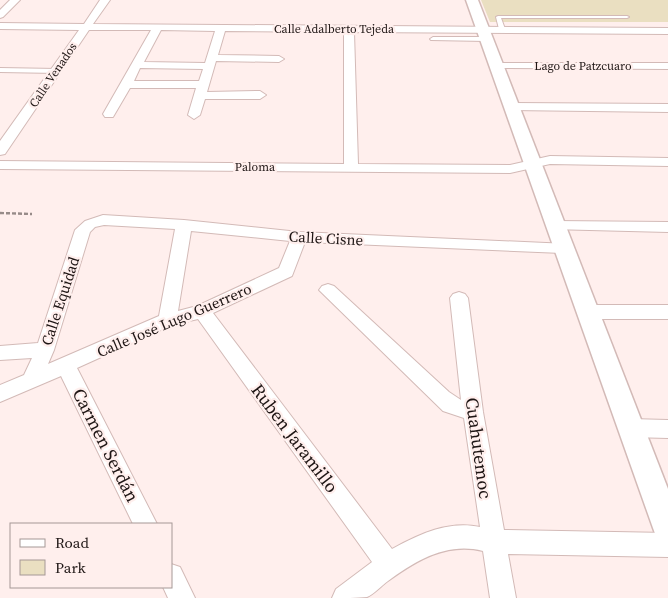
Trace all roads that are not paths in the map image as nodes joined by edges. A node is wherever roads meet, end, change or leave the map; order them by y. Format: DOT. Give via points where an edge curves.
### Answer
graph roads {
  1 [pos="15,0"];
  2 [pos="105,0"];
  3 [pos="472,0"];
  4 [pos="0,15"];
  5 [pos="627,17"];
  6 [pos="0,26"];
  7 [pos="86,27"];
  8 [pos="158,27"];
  9 [pos="221,28"];
  10 [pos="349,28"];
  11 [pos="668,31"];
  12 [pos="491,33"];
  13 [pos="433,40"];
  14 [pos="278,59"];
  15 [pos="210,62"];
  16 [pos="138,65"];
  17 [pos="497,66"];
  18 [pos="668,66"];
  19 [pos="0,70"];
  20 [pos="57,71"];
  21 [pos="127,84"];
  22 [pos="201,90"];
  23 [pos="260,96"];
  24 [pos="514,107"];
  25 [pos="668,108"];
  26 [pos="109,114"];
  27 [pos="194,115"];
  28 [pos="0,150"];
  29 [pos="668,162"];
  30 [pos="533,163"];
  31 [pos="0,165"];
  32 [pos="351,168"];
  33 [pos="90,224"];
  34 [pos="184,225"];
  35 [pos="555,226"];
  36 [pos="668,227"];
  37 [pos="299,237"];
  38 [pos="562,248"];
  39 [pos="328,290"];
  40 [pos="459,298"];
  41 [pos="202,312"];
  42 [pos="588,312"];
  43 [pos="668,312"];
  44 [pos="167,320"];
  45 [pos="45,350"];
  46 [pos="0,353"];
  47 [pos="66,366"];
  48 [pos="32,379"];
  49 [pos="0,394"];
  50 [pos="473,412"];
  51 [pos="630,428"];
  52 [pos="668,429"];
  53 [pos="144,523"];
  54 [pos="668,528"];
  55 [pos="493,542"];
  56 [pos="668,545"];
  57 [pos="389,565"];
  58 [pos="172,578"];
  59 [pos="182,598"];
  60 [pos="345,598"];
  61 [pos="503,598"];
  1 -- 4 [label="street"];
  2 -- 7 [label="street, Calle Venados"];
  3 -- 12 [label="street"];
  5 -- 12 [label="lane" via="498,17"];
  6 -- 7 [label="street, Calle Adalberto Tejeda"];
  7 -- 8 [label="street, Calle Adalberto Tejeda"];
  7 -- 20 [label="street, Calle Venados"];
  8 -- 9 [label="street, Calle Adalberto Tejeda"];
  8 -- 16 [label="street"];
  9 -- 10 [label="street, Calle Adalberto Tejeda"];
  9 -- 15 [label="street"];
  10 -- 12 [label="street, Calle Adalberto Tejeda"];
  10 -- 32 [label="street"];
  11 -- 12 [label="street, Calle Adalberto Tejeda"];
  12 -- 13 [label="lane"];
  12 -- 17 [label="street"];
  14 -- 15 [label="street"];
  15 -- 16 [label="street"];
  15 -- 22 [label="street"];
  16 -- 21 [label="street"];
  17 -- 18 [label="street, Lago de Patzcuaro"];
  17 -- 24 [label="street"];
  19 -- 20 [label="lane"];
  20 -- 28 [label="street, Calle Venados"];
  21 -- 22 [label="street"];
  21 -- 26 [label="street"];
  22 -- 23 [label="street"];
  22 -- 27 [label="street"];
  24 -- 25 [label="street"];
  24 -- 30 [label="street"];
  29 -- 30 [label="street, Paloma" via="550,160"];
  30 -- 32 [label="street, Paloma" via="510,169"];
  30 -- 35 [label="street"];
  31 -- 32 [label="street, Paloma"];
  33 -- 34 [label="street, Calle Cisne" via="103,220"];
  33 -- 45 [label="street, Calle Equidad" via="83,230"];
  34 -- 37 [label="street, Calle Cisne"];
  34 -- 44 [label="street"];
  35 -- 36 [label="street"];
  35 -- 38 [label="street"];
  37 -- 38 [label="street, Calle Cisne"];
  37 -- 41 [label="street, Calle José Lugo Guerrero" via="286,272"];
  38 -- 42 [label="street"];
  39 -- 50 [label="street" via="450,405"];
  40 -- 50 [label="street, Cuahutemoc"];
  41 -- 44 [label="street, Calle José Lugo Guerrero"];
  41 -- 57 [label="street, Ruben Jaramillo"];
  42 -- 43 [label="street"];
  42 -- 51 [label="street"];
  44 -- 47 [label="street, Calle José Lugo Guerrero"];
  45 -- 46 [label="street"];
  45 -- 48 [label="street, Calle Equidad"];
  47 -- 48 [label="street, Calle José Lugo Guerrero"];
  47 -- 53 [label="street, Carmen Serdán"];
  48 -- 49 [label="street, Calle José Lugo Guerrero"];
  50 -- 55 [label="street, Cuahutemoc"];
  51 -- 52 [label="street"];
  51 -- 54 [label="street"];
  55 -- 56 [label="street"];
  55 -- 57 [label="street" via="466,536 435,540"];
  55 -- 61 [label="street, Cuahutemoc"];
  57 -- 60 [label="street"];
  58 -- 59 [label="street"];
}
